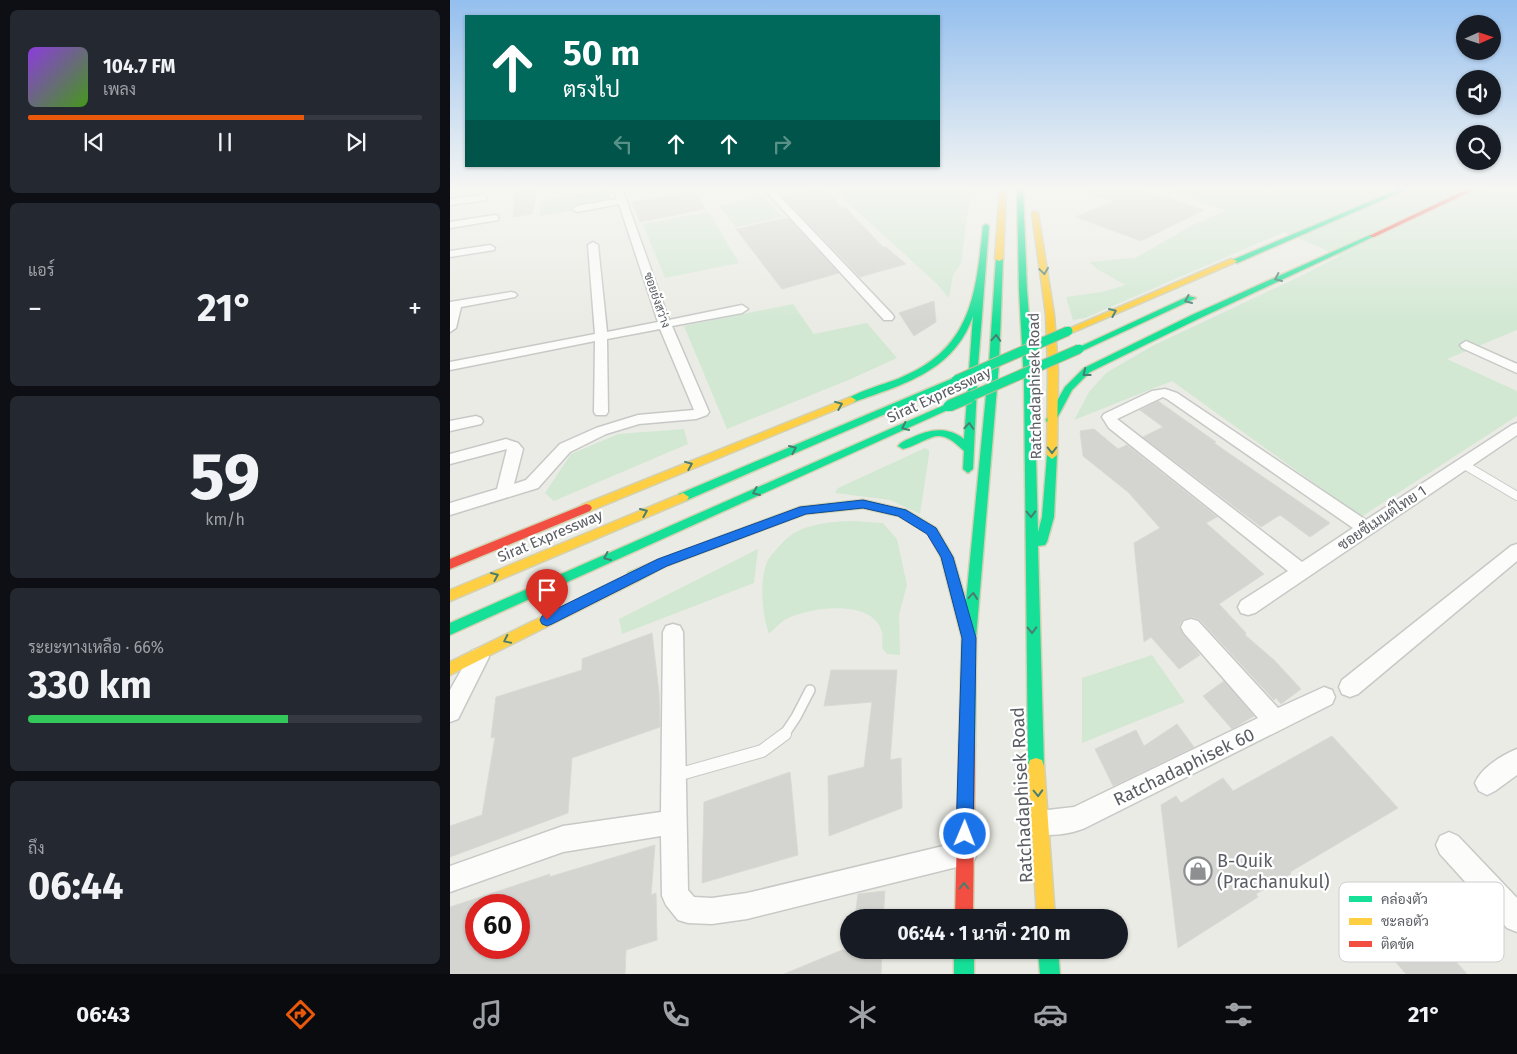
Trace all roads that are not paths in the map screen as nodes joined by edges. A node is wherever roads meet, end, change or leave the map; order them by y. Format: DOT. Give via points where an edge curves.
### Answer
graph roads {
  1 [pos="633,233"];
  2 [pos="810,233"];
  3 [pos="985,233"];
  4 [pos="1002,233"];
  5 [pos="1026,233"];
  6 [pos="1036,233"];
  7 [pos="1300,233"];
  8 [pos="1376,233"];
  9 [pos="593,245"];
  10 [pos="490,248"];
  11 [pos="450,254"];
  12 [pos="980,283"];
  13 [pos="1205,292"];
  14 [pos="511,295"];
  15 [pos="453,306"];
  16 [pos="742,309"];
  17 [pos="888,317"];
  18 [pos="664,323"];
  19 [pos="450,328"];
  20 [pos="601,336"];
  21 [pos="1466,345"];
  22 [pos="450,366"];
  23 [pos="1517,369"];
  24 [pos="601,412"];
  25 [pos="1051,420"];
  26 [pos="476,421"];
  27 [pos="450,426"];
  28 [pos="1517,428"];
  29 [pos="968,449"];
  30 [pos="894,450"];
  31 [pos="450,459"];
  32 [pos="1464,464"];
  33 [pos="504,492"];
  34 [pos="1517,496"];
  35 [pos="450,508"];
  36 [pos="729,525"];
  37 [pos="979,526"];
  38 [pos="1366,528"];
  39 [pos="1517,551"];
  40 [pos="662,563"];
  41 [pos="450,564"];
  42 [pos="1302,572"];
  43 [pos="1031,582"];
  44 [pos="450,596"];
  45 [pos="1248,608"];
  46 [pos="1191,627"];
  47 [pos="450,629"];
  48 [pos="673,632"];
  49 [pos="969,638"];
  50 [pos="481,652"];
  51 [pos="450,669"];
  52 [pos="1350,687"];
  53 [pos="810,690"];
  54 [pos="1324,697"];
  55 [pos="450,712"];
  56 [pos="1276,722"];
  57 [pos="1517,760"];
  58 [pos="673,776"];
  59 [pos="1487,783"];
  60 [pos="672,822"];
  61 [pos="1039,823"];
  62 [pos="1450,845"];
  63 [pos="964,854"];
  64 [pos="450,879"];
  65 [pos="1484,882"];
  66 [pos="1504,904"];
  67 [pos="964,909"];
  68 [pos="1045,909"];
  69 [pos="1517,918"];
  70 [pos="964,959"];
  71 [pos="1049,959"];
  72 [pos="964,974"];
  73 [pos="1050,974"];
  1 -- 18 [label="street, ซอยยังสว่าง"];
  2 -- 17 [label="street"];
  3 -- 12 [label="main road"];
  37 -- 4 [label="main road, one-way"];
  5 -- 43 [label="main road, Ratchadaphisek Road, one-way" via="1023,290 1029,382"];
  6 -- 25 [label="main road, Ratchadaphisek Road, one-way" via="1050,315"];
  44 -- 7 [label="main road, Sirat Expressway, one-way, bridge"];
  8 -- 25 [label="main road, one-way" via="1087,370 1068,389"];
  9 -- 20 [label="street"];
  10 -- 11 [label="street"];
  29 -- 12 [label="main road, one-way"];
  41 -- 12 [label="main road, one-way" via="920,372 946,356 962,334"];
  13 -- 47 [label="main road, Sirat Expressway, one-way, bridge"];
  14 -- 15 [label="street"];
  15 -- 19 [label="street"];
  16 -- 18 [label="street"];
  18 -- 20 [label="street"];
  18 -- 33 [label="street, ซอยยังสว่าง" via="702,412 638,420 601,432 565,448 532,484"];
  20 -- 22 [label="street"];
  20 -- 24 [label="street"];
  21 -- 23 [label="street"];
  25 -- 43 [label="main road, Ratchadaphisek Road, one-way" via="1052,477 1048,517"];
  26 -- 27 [label="street"];
  28 -- 32 [label="street, ซอยซีเมนต์ไทย 1"];
  29 -- 30 [label="main road" via="956,437 941,433 929,434"];
  29 -- 37 [label="main road" via="970,488"];
  31 -- 33 [label="street" via="506,444 513,446 515,449"];
  32 -- 34 [label="lane"];
  32 -- 38 [label="street, ซอยซีเมนต์ไทย 1"];
  33 -- 35 [label="street"];
  36 -- 40 [label="main road"];
  49 -- 37 [label="main road, one-way"];
  38 -- 42 [label="street, ซอยซีเมนต์ไทย 1"];
  38 -- 42 [label="street" via="1172,396 1157,394 1109,417 1114,425"];
  39 -- 52 [label="street"];
  40 -- 49 [label="main road" via="804,510 863,504 902,513 932,531 947,557"];
  40 -- 50 [label="main road, one-way"];
  42 -- 45 [label="street, ซอยซีเมนต์ไทย 1"];
  43 -- 61 [label="main road, Ratchadaphisek Road, one-way"];
  46 -- 56 [label="street"];
  48 -- 58 [label="street"];
  49 -- 63 [label="main road"];
  50 -- 51 [label="main road"];
  50 -- 55 [label="street"];
  53 -- 58 [label="lane" via="786,736 775,745"];
  54 -- 56 [label="street, Ratchadaphisek 60"];
  56 -- 61 [label="street, Ratchadaphisek 60" via="1076,819"];
  57 -- 59 [label="street"];
  58 -- 60 [label="street"];
  60 -- 63 [label="street" via="675,896 688,910 712,911 747,906"];
  60 -- 64 [label="street" via="563,839"];
  61 -- 68 [label="main road, Ratchadaphisek Road"];
  62 -- 65 [label="street"];
  67 -- 63 [label="main road, one-way"];
  66 -- 69 [label="street"];
  70 -- 72 [label="main road"];
  71 -- 73 [label="main road"];
}
